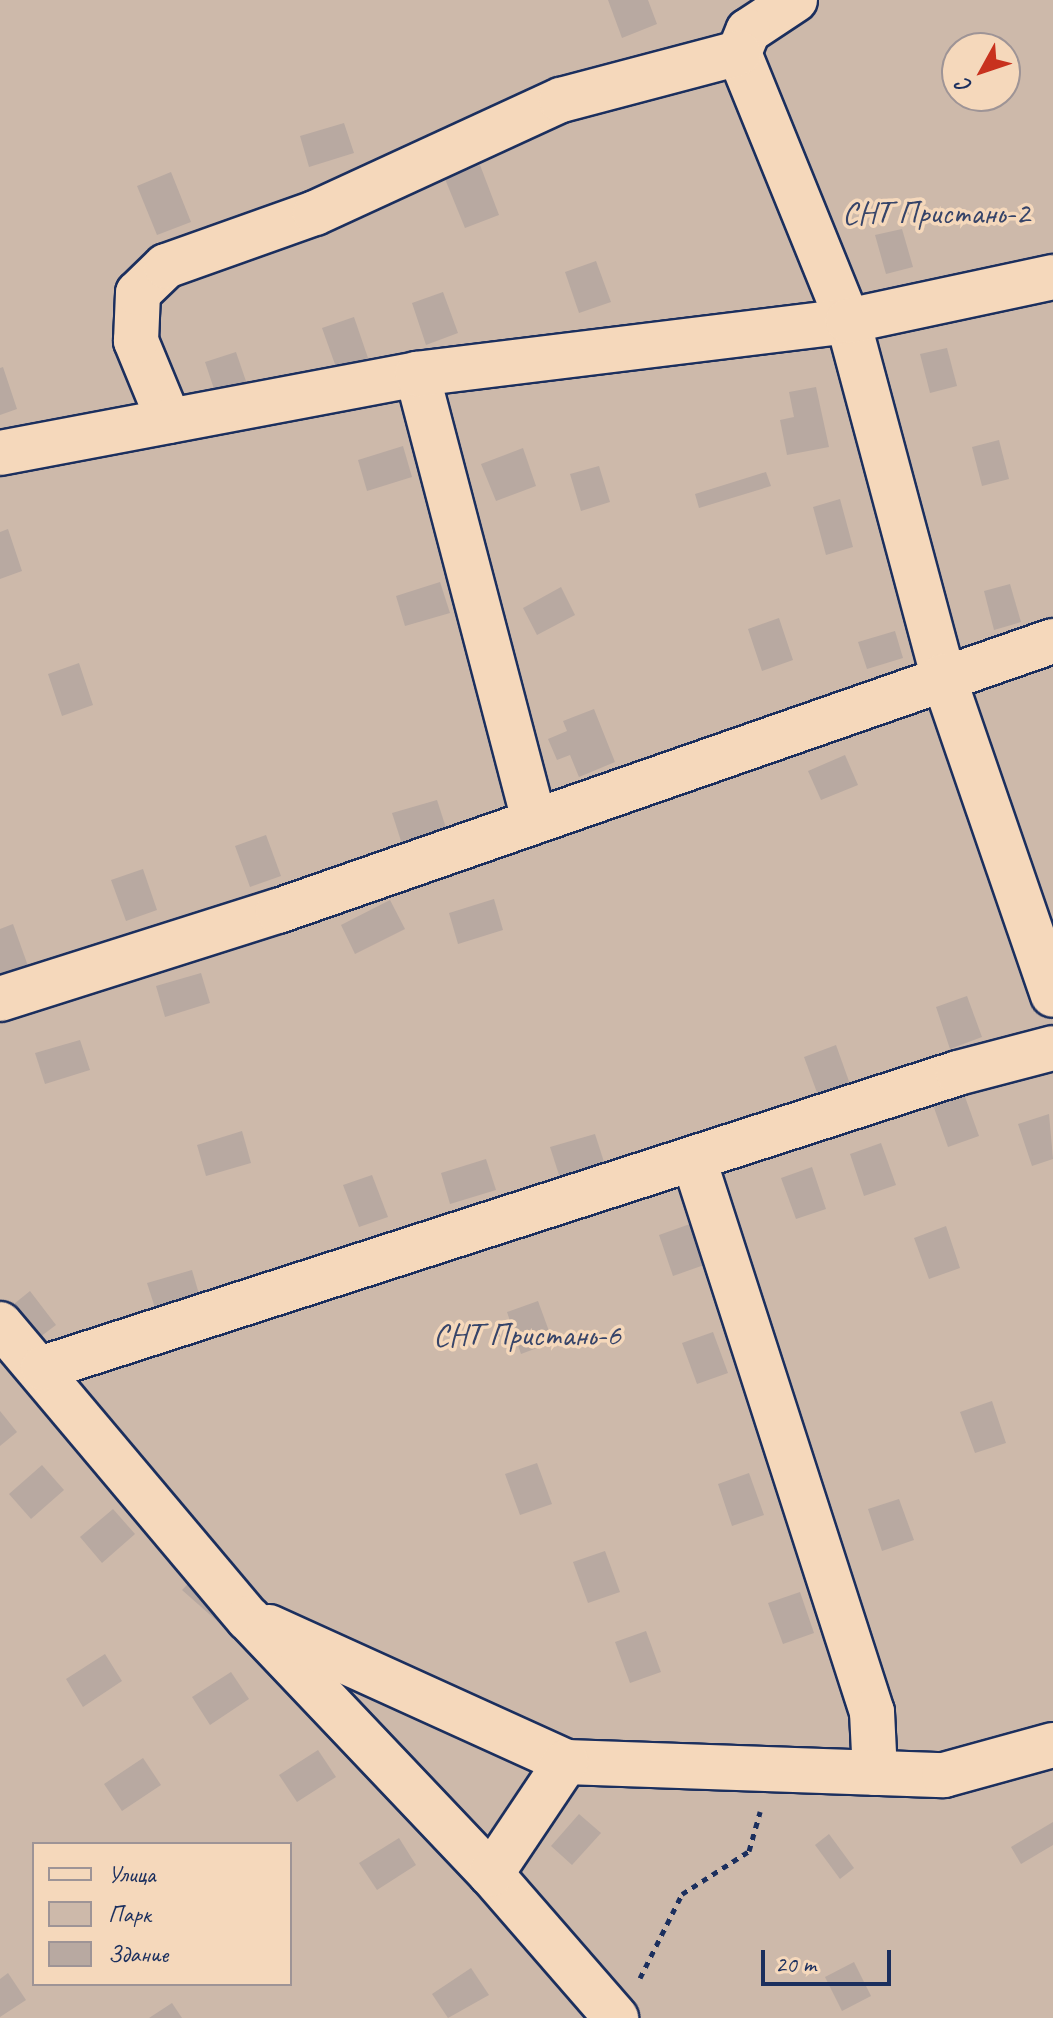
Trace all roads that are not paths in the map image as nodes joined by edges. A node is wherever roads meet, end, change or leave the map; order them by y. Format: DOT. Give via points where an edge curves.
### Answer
graph roads {
  1 [pos="795,0"];
  2 [pos="739,53"];
  3 [pos="1053,277"];
  4 [pos="848,321"];
  5 [pos="417,374"];
  6 [pos="169,421"];
  7 [pos="0,453"];
  8 [pos="1053,641"];
  9 [pos="943,676"];
  10 [pos="534,820"];
  11 [pos="1053,995"];
  12 [pos="0,999"];
  13 [pos="1053,1048"];
  14 [pos="694,1160"];
  15 [pos="0,1324"];
  16 [pos="43,1368"];
  17 [pos="248,1618"];
  18 [pos="1050,1752"];
  19 [pos="566,1762"];
  20 [pos="875,1773"];
  21 [pos="491,1874"];
  22 [pos="625,2004"];
  1 -- 2 [label="street" via="748,31"];
  2 -- 4 [label="street"];
  2 -- 6 [label="street" via="561,100 315,213 166,266 138,293 136,341"];
  3 -- 4 [label="street"];
  4 -- 5 [label="street"];
  4 -- 9 [label="street"];
  5 -- 6 [label="street"];
  5 -- 10 [label="street"];
  6 -- 7 [label="street"];
  8 -- 9 [label="street"];
  9 -- 10 [label="street"];
  9 -- 11 [label="street"];
  10 -- 12 [label="street"];
  13 -- 14 [label="street"];
  14 -- 16 [label="street"];
  14 -- 20 [label="street" via="872,1712"];
  15 -- 16 [label="street"];
  16 -- 17 [label="street"];
  17 -- 19 [label="street"];
  17 -- 21 [label="street"];
  18 -- 20 [label="street" via="944,1775"];
  19 -- 20 [label="street"];
  19 -- 21 [label="street"];
  21 -- 22 [label="street"];
}
